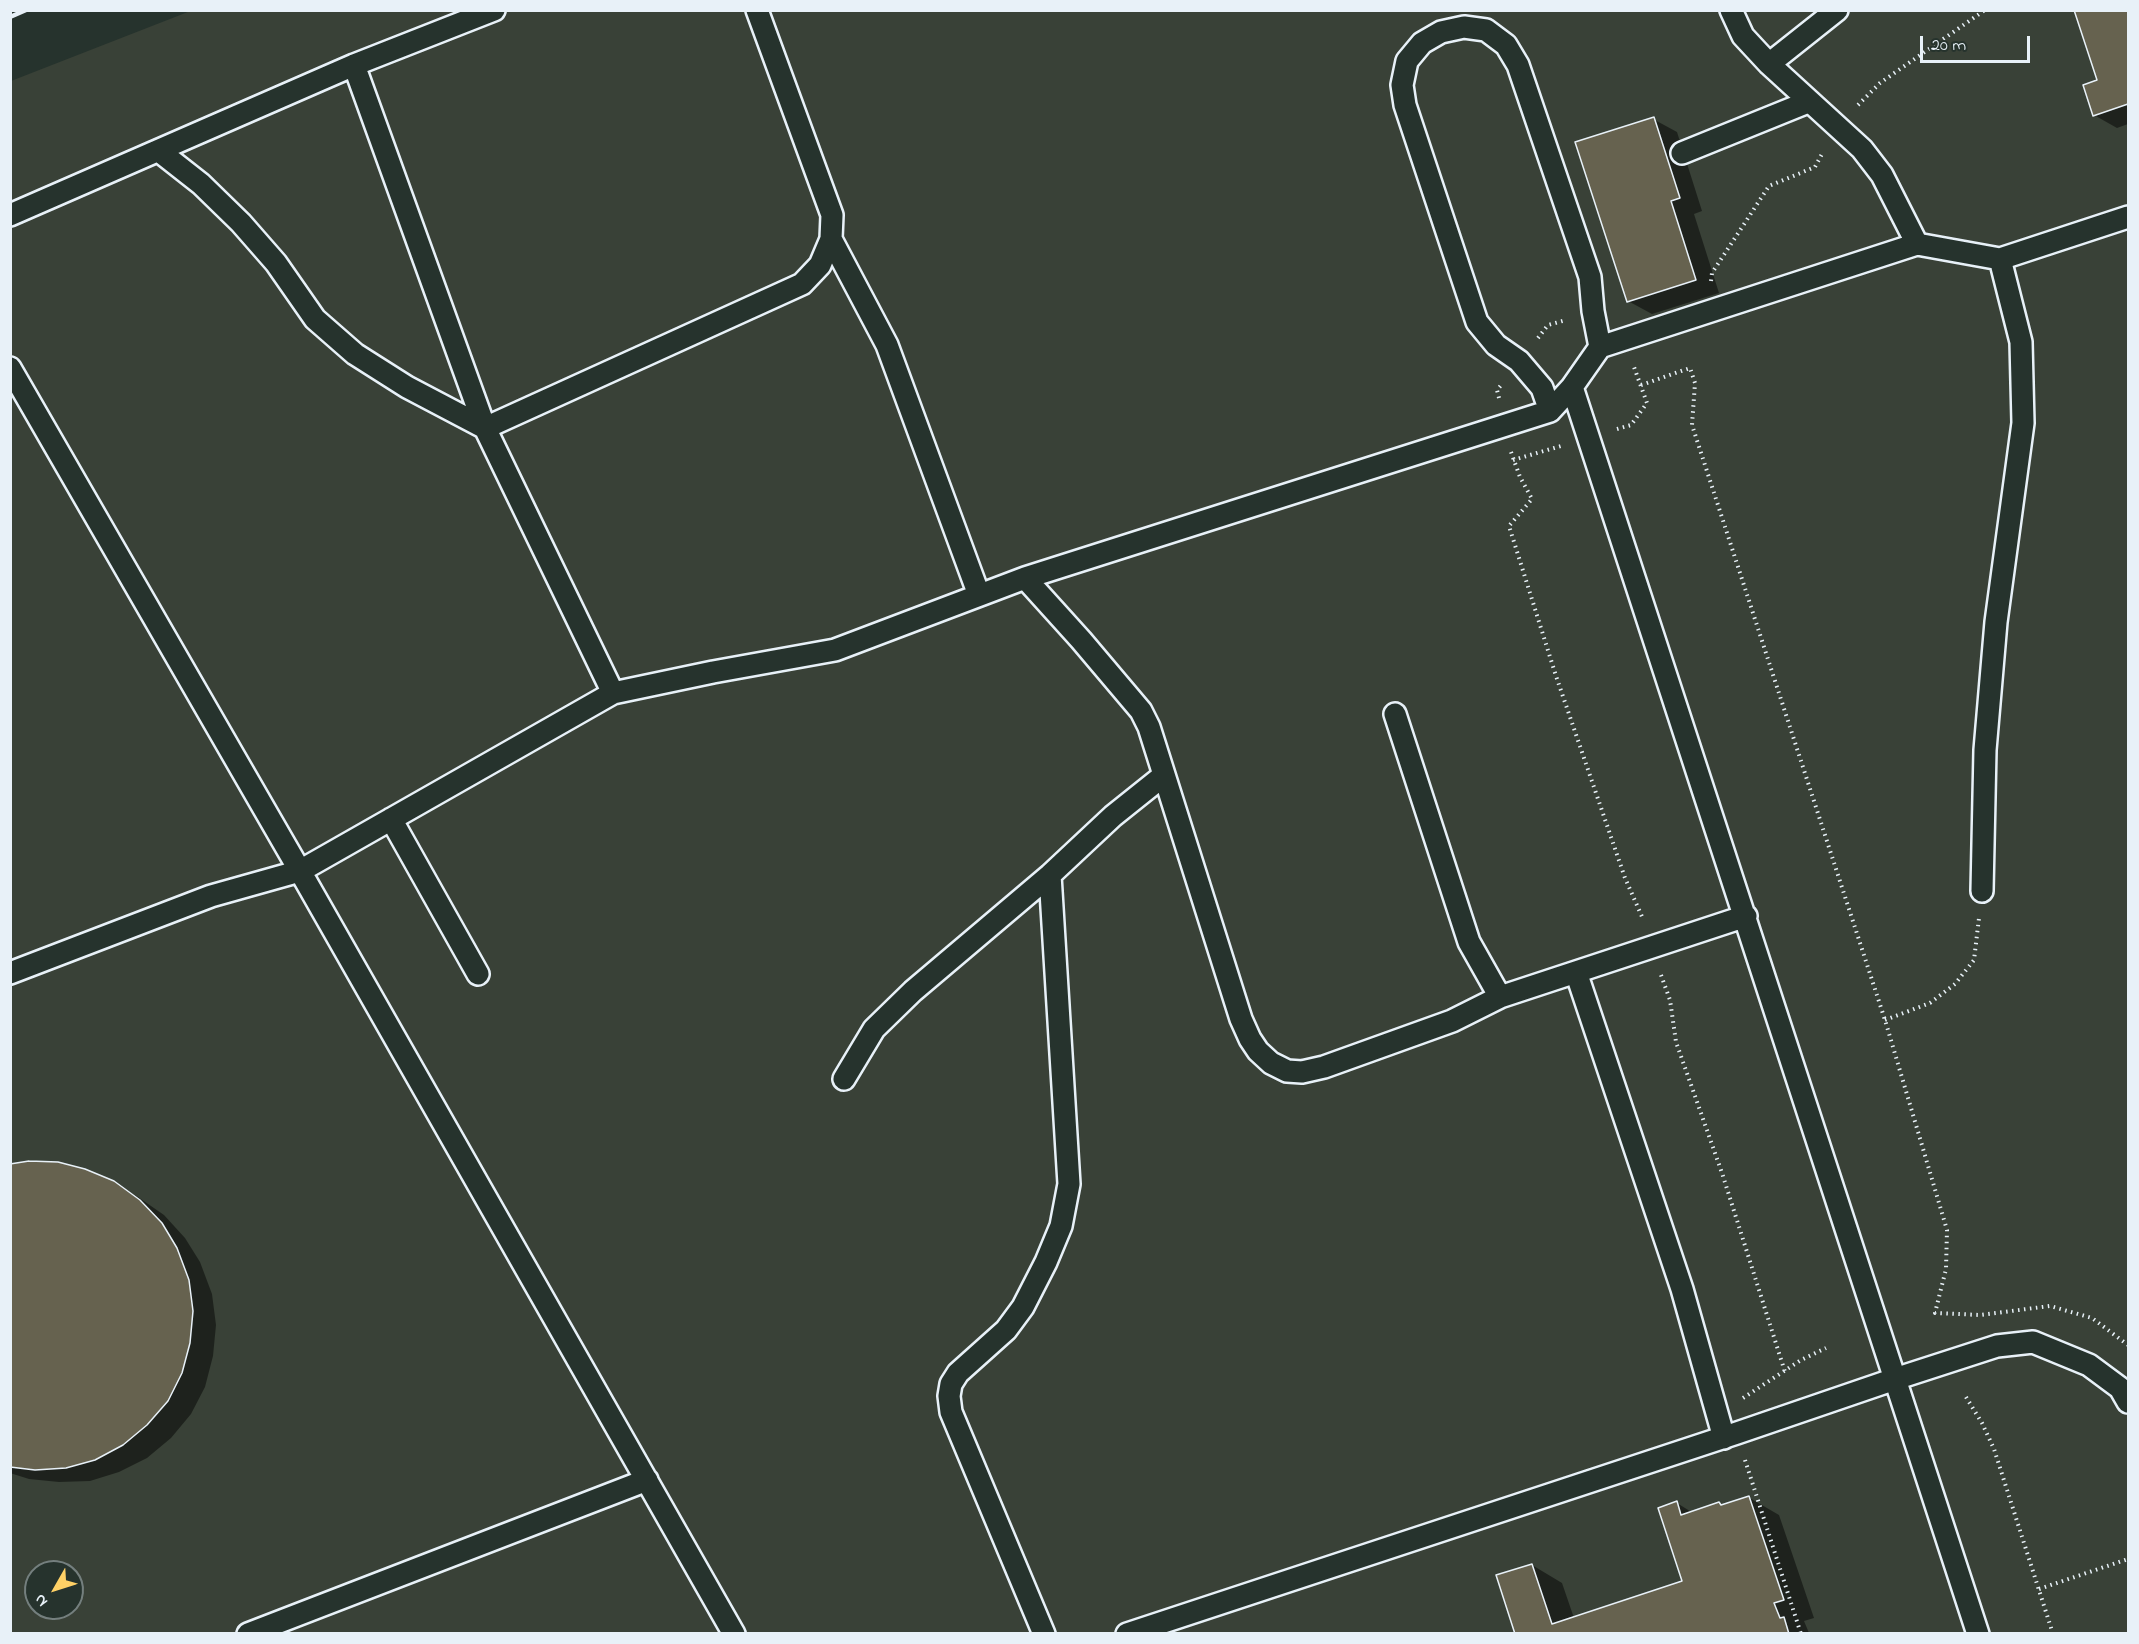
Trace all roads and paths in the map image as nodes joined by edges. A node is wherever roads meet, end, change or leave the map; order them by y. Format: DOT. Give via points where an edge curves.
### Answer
graph roads {
  1 [pos="494,10"];
  2 [pos="757,10"];
  3 [pos="1731,10"];
  4 [pos="1837,10"];
  5 [pos="1985,10"];
  6 [pos="1768,64"];
  7 [pos="354,65"];
  8 [pos="1808,102"];
  9 [pos="1838,127"];
  10 [pos="159,151"];
  11 [pos="1682,153"];
  12 [pos="10,215"];
  13 [pos="2128,217"];
  14 [pos="831,239"];
  15 [pos="1917,244"];
  16 [pos="2000,259"];
  17 [pos="1710,286"];
  18 [pos="1600,347"];
  19 [pos="10,368"];
  20 [pos="1641,385"];
  21 [pos="1572,387"];
  22 [pos="1550,411"];
  23 [pos="485,428"];
  24 [pos="1513,460"];
  25 [pos="1509,526"];
  26 [pos="1025,578"];
  27 [pos="979,595"];
  28 [pos="613,693"];
  29 [pos="1395,714"];
  30 [pos="1164,776"];
  31 [pos="391,819"];
  32 [pos="300,871"];
  33 [pos="1050,875"];
  34 [pos="1982,891"];
  35 [pos="1746,916"];
  36 [pos="1576,972"];
  37 [pos="10,974"];
  38 [pos="478,974"];
  39 [pos="1500,997"];
  40 [pos="1885,1020"];
  41 [pos="844,1079"];
  42 [pos="1935,1313"];
  43 [pos="1826,1348"];
  44 [pos="1895,1379"];
  45 [pos="1965,1397"];
  46 [pos="1739,1400"];
  47 [pos="2128,1402"];
  48 [pos="1724,1438"];
  49 [pos="1742,1450"];
  50 [pos="647,1480"];
  51 [pos="2128,1559"];
  52 [pos="2039,1589"];
  53 [pos="1176,1626"];
  54 [pos="248,1634"];
  55 [pos="734,1634"];
  56 [pos="1044,1634"];
  57 [pos="1127,1634"];
  58 [pos="1801,1634"];
  59 [pos="1978,1634"];
  60 [pos="2053,1634"];
  1 -- 7 [label="lane"];
  2 -- 14 [label="lane" via="832,215"];
  3 -- 6 [label="lane" via="1743,36"];
  4 -- 6 [label="lane"];
  5 -- 9 [label="path" via="1880,83"];
  6 -- 8 [label="lane"];
  7 -- 10 [label="lane"];
  7 -- 23 [label="lane"];
  8 -- 9 [label="lane"];
  8 -- 11 [label="lane"];
  9 -- 15 [label="lane" via="1882,175"];
  9 -- 17 [label="path" via="1815,167 1769,186 1712,273"];
  10 -- 12 [label="lane"];
  10 -- 23 [label="lane" via="241,223 276,263 315,319 355,354"];
  13 -- 16 [label="lane"];
  14 -- 23 [label="lane" via="820,265 802,284"];
  14 -- 27 [label="lane" via="887,345"];
  15 -- 16 [label="lane"];
  15 -- 18 [label="lane"];
  16 -- 34 [label="lane" via="2021,342 2023,423 1996,622 1985,750"];
  18 -- 21 [label="lane"];
  18 -- 22 [label="lane" via="1590,277 1518,64 1506,45 1486,30 1464,27 1441,32 1422,43 1407,61 1402,85 1405,105 1477,322 1542,388"];
  19 -- 32 [label="lane"];
  20 -- 40 [label="path" via="1690,368 1695,383 1692,425"];
  21 -- 22 [label="lane"];
  21 -- 35 [label="lane"];
  22 -- 26 [label="lane"];
  23 -- 28 [label="lane"];
  24 -- 25 [label="path" via="1532,500"];
  26 -- 27 [label="lane"];
  26 -- 30 [label="lane" via="1141,711"];
  27 -- 28 [label="lane" via="835,650"];
  28 -- 31 [label="lane"];
  29 -- 39 [label="lane" via="1469,942"];
  30 -- 33 [label="lane" via="1113,816"];
  30 -- 39 [label="lane" via="1241,1019 1258,1051 1271,1063 1295,1072 1324,1067 1452,1022"];
  31 -- 32 [label="lane"];
  31 -- 38 [label="lane"];
  32 -- 37 [label="lane" via="211,896"];
  32 -- 50 [label="lane"];
  33 -- 41 [label="lane" via="912,991 874,1029"];
  33 -- 56 [label="lane" via="1069,1185 1061,1226 1023,1307 1006,1330 958,1373 949,1396 951,1412"];
  34 -- 40 [label="path" via="1974,960 1968,968 1955,984 1929,1003"];
  35 -- 36 [label="lane"];
  35 -- 44 [label="lane"];
  36 -- 39 [label="lane"];
  36 -- 48 [label="lane" via="1682,1289"];
  40 -- 42 [label="path" via="1947,1230 1946,1269"];
  43 -- 46 [label="path"];
  44 -- 47 [label="lane" via="1997,1346 2033,1342 2089,1365 2120,1388"];
  44 -- 48 [label="lane"];
  44 -- 59 [label="lane"];
  45 -- 52 [label="path" via="1994,1449"];
  48 -- 53 [label="lane"];
  49 -- 58 [label="path"];
  50 -- 54 [label="lane"];
  50 -- 55 [label="lane"];
  51 -- 52 [label="path"];
  52 -- 60 [label="path"];
  53 -- 57 [label="lane"];
}
